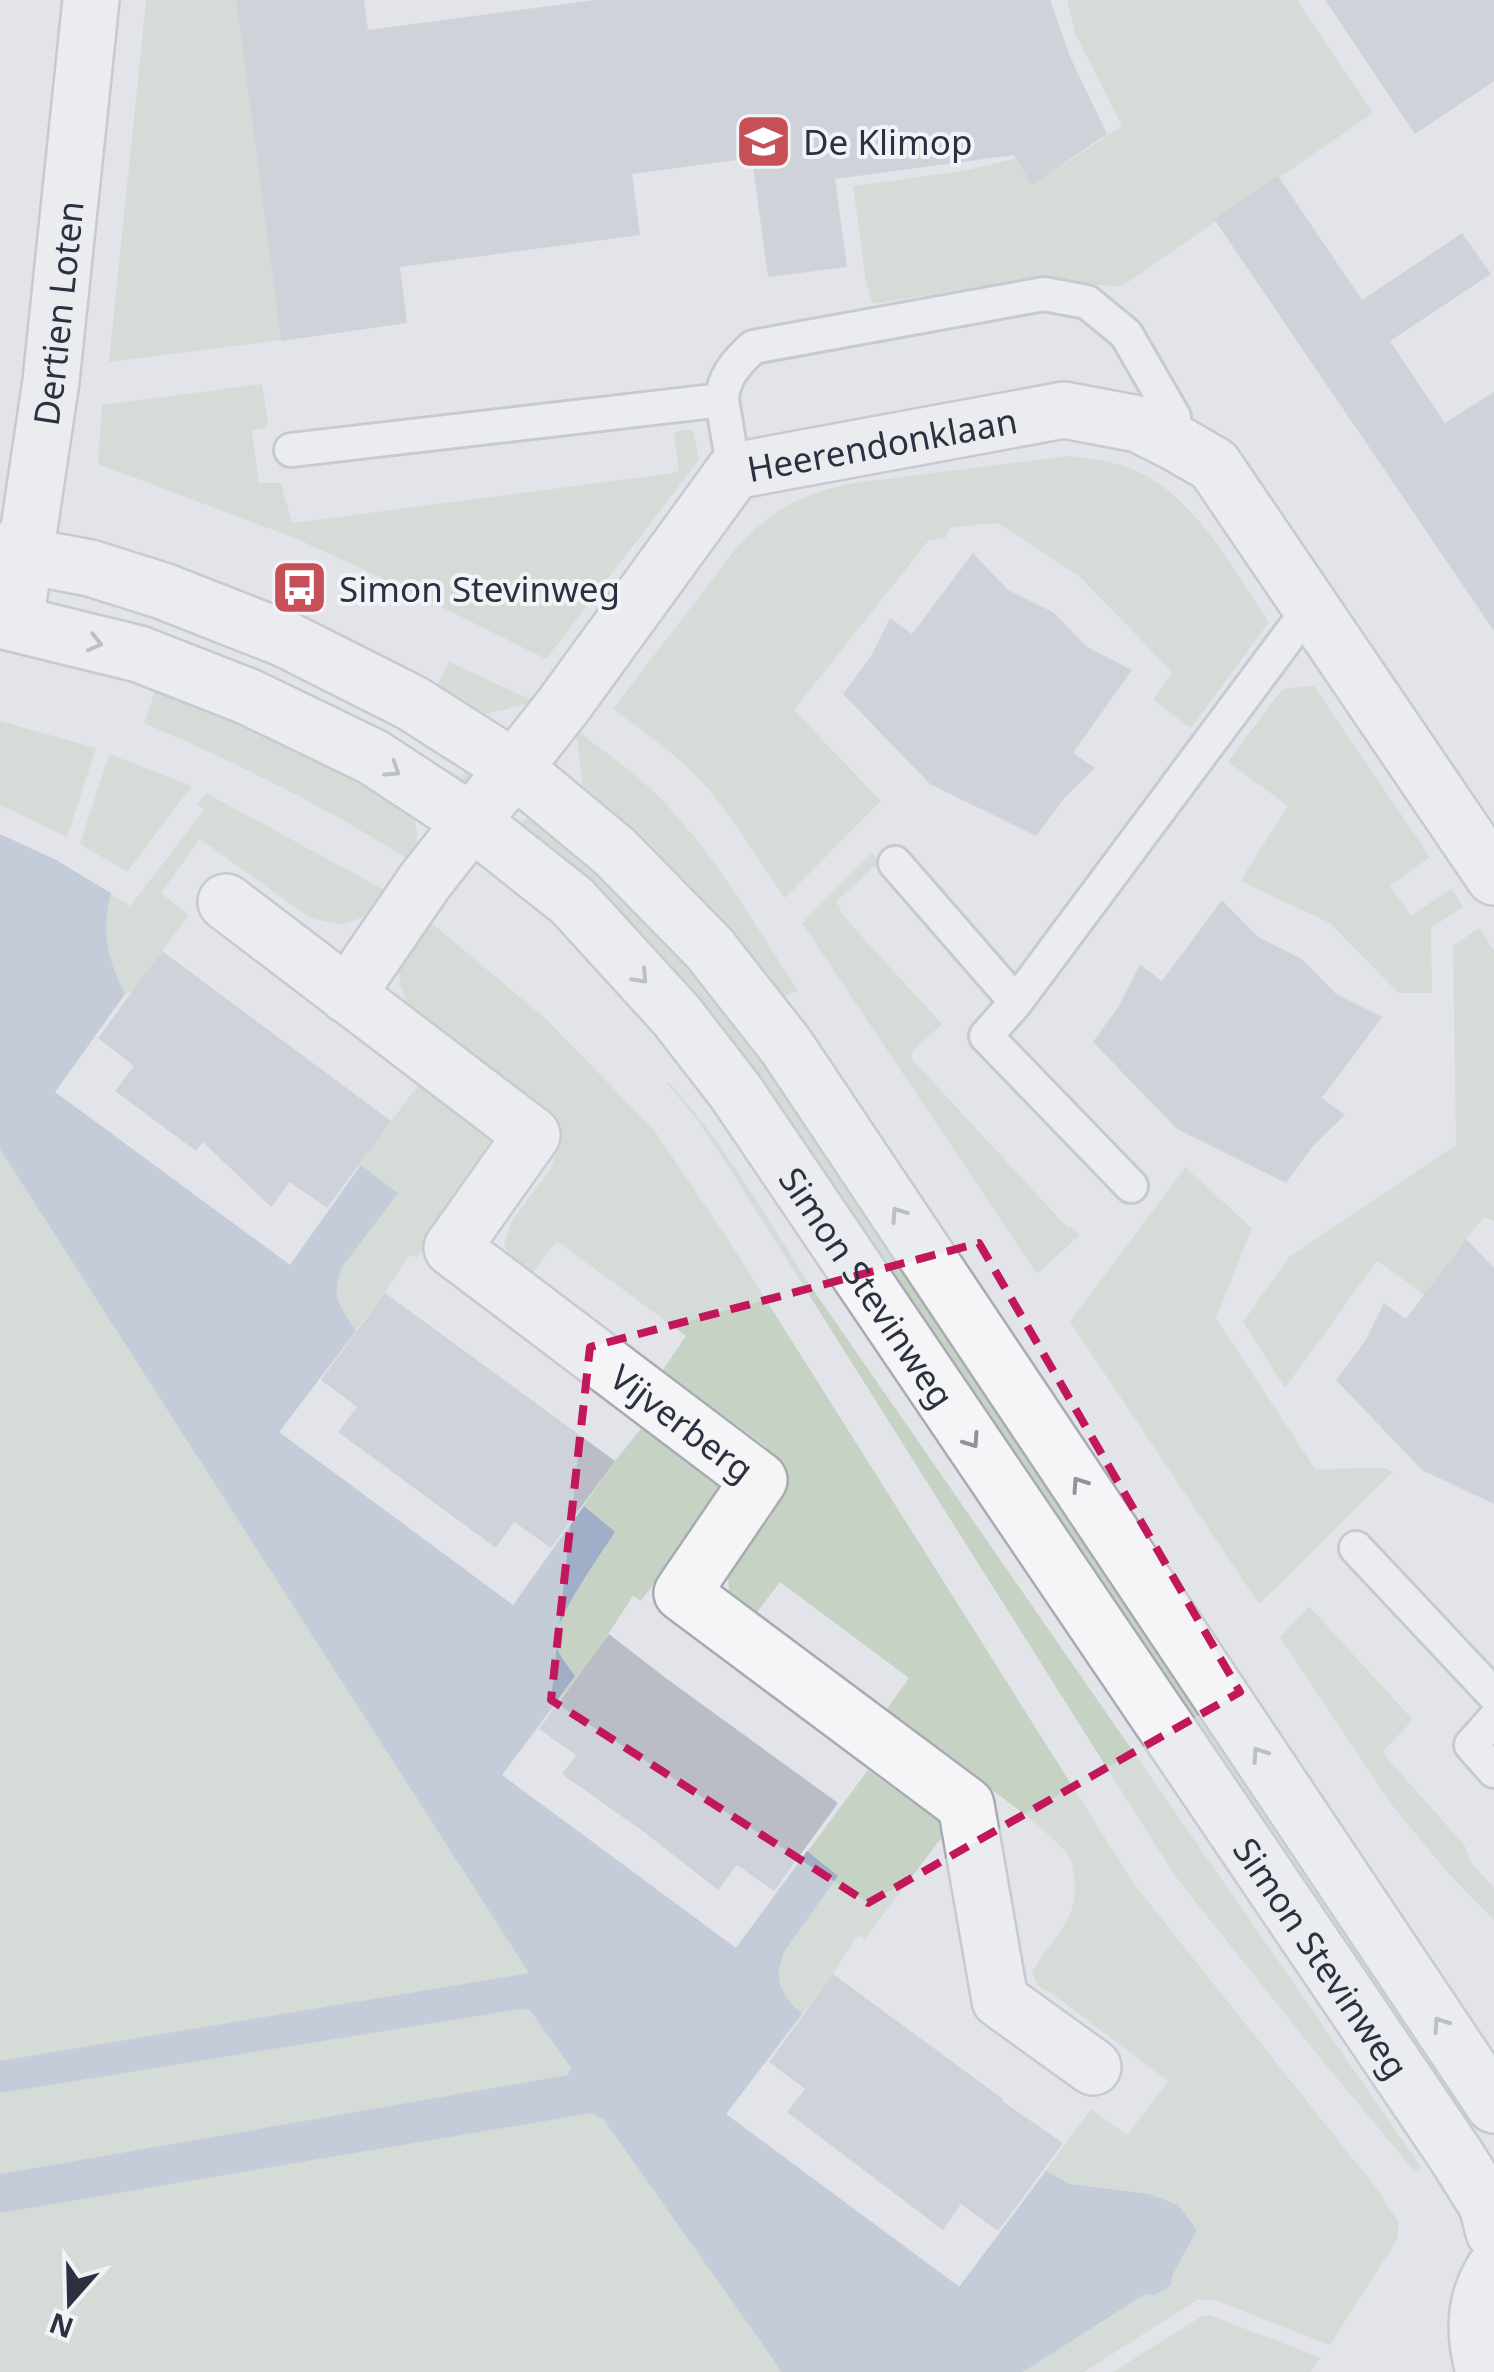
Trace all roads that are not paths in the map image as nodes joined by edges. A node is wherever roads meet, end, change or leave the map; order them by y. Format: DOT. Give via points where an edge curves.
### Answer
graph roads {
  1 [pos="91,0"];
  2 [pos="722,400"];
  3 [pos="1176,443"];
  4 [pos="290,450"];
  5 [pos="734,471"];
  6 [pos="13,553"];
  7 [pos="1311,606"];
  8 [pos="7,621"];
  9 [pos="514,768"];
  10 [pos="472,822"];
  11 [pos="895,863"];
  12 [pos="1494,877"];
  13 [pos="226,902"];
  14 [pos="347,995"];
  15 [pos="1016,1002"];
  16 [pos="1131,1186"];
  17 [pos="1356,1548"];
  18 [pos="1494,1695"];
  19 [pos="1494,1719"];
  20 [pos="1494,1771"];
  21 [pos="1093,2067"];
  22 [pos="1494,2106"];
  23 [pos="1494,2232"];
  24 [pos="1494,2269"];
  25 [pos="1470,2359"];
  1 -- 6 [label="street, Dertien Loten" via="51,381"];
  2 -- 3 [label="lane" via="734,365 753,347 1044,294 1087,302 1126,334 1174,418"];
  2 -- 4 [label="lane"];
  2 -- 5 [label="lane"];
  3 -- 5 [label="street, Heerendonklaan" via="1138,424 1064,410"];
  3 -- 7 [label="street, Heerendonklaan" via="1214,464"];
  5 -- 9 [label="street, Heerendonklaan"];
  6 -- 8 [label="street, Dertien Loten"];
  6 -- 9 [label="street, Simon Stevinweg" via="90,568 285,639 412,702"];
  7 -- 12 [label="street, Heerendonklaan"];
  7 -- 15 [label="lane"];
  8 -- 10 [label="street, Simon Stevinweg, one-way" via="139,654 249,697 372,757"];
  9 -- 10 [label="street, Heerendonklaan"];
  22 -- 9 [label="street, Simon Stevinweg, one-way" via="786,1046 709,948 629,866"];
  10 -- 14 [label="street"];
  10 -- 23 [label="street, Simon Stevinweg, one-way" via="572,902 735,1091 1457,2157 1487,2205"];
  11 -- 15 [label="lane"];
  13 -- 14 [label="street, Vijverberg"];
  14 -- 21 [label="street, Vijverberg" via="532,1135 452,1248 759,1480 682,1593 966,1805 1000,2000"];
  15 -- 16 [label="lane" via="986,1036"];
  17 -- 18 [label="lane"];
  19 -- 20 [label="lane" via="1471,1745"];
  24 -- 25 [label="street"];
}
